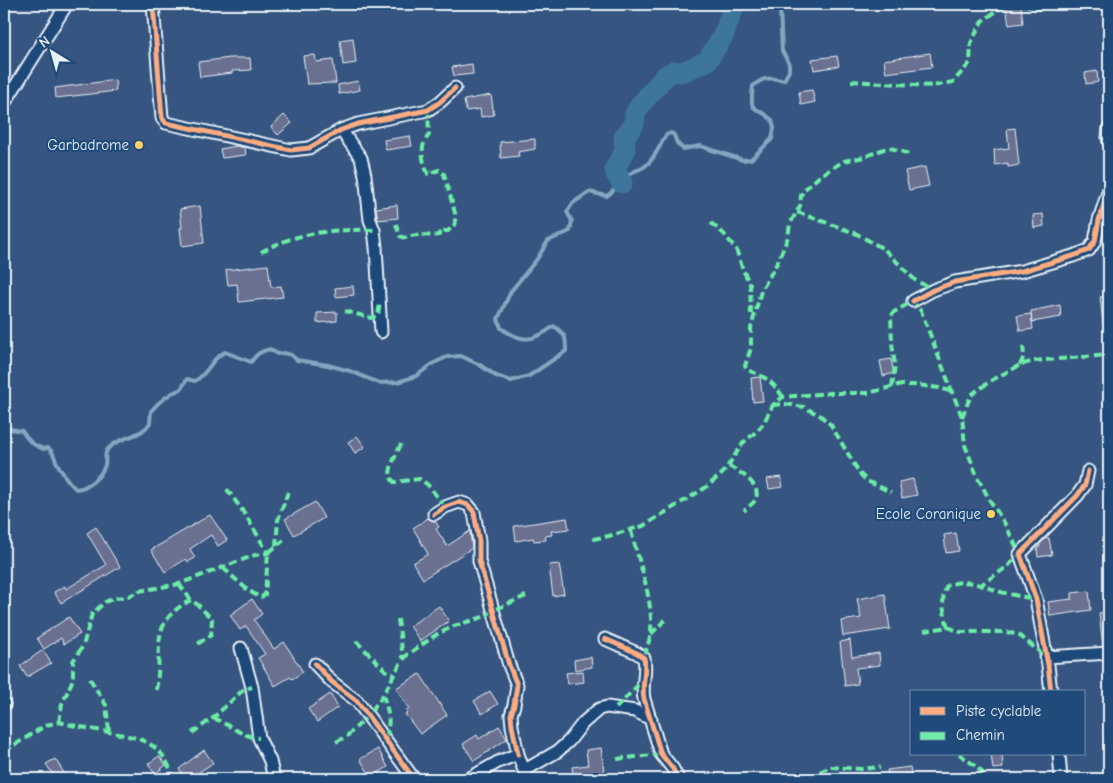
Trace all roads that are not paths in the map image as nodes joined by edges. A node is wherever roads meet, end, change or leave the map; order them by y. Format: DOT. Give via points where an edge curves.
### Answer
graph roads {
  1 [pos="67,4"];
  2 [pos="153,4"];
  3 [pos="455,88"];
  4 [pos="4,104"];
  5 [pos="1109,128"];
  6 [pos="341,130"];
  7 [pos="1109,142"];
  8 [pos="1109,190"];
  9 [pos="913,300"];
  10 [pos="381,332"];
  11 [pos="1088,471"];
  12 [pos="434,514"];
  13 [pos="605,639"];
  14 [pos="241,648"];
  15 [pos="1109,653"];
  16 [pos="1046,657"];
  17 [pos="315,664"];
  18 [pos="1051,690"];
  19 [pos="651,719"];
  20 [pos="518,754"];
  21 [pos="1059,756"];
  22 [pos="526,775"];
  23 [pos="274,779"];
  24 [pos="414,779"];
  25 [pos="468,779"];
  26 [pos="678,779"];
  27 [pos="1061,779"];
  1 -- 4 [label="street"];
  2 -- 6 [label="street" via="162,118 166,123 291,150 309,148"];
  3 -- 6 [label="street" via="428,110"];
  5 -- 7 [label="street"];
  6 -- 10 [label="street" via="361,158 366,175 376,247"];
  8 -- 9 [label="street" via="1098,220 1095,241 1088,250 1022,271 955,282"];
  11 -- 16 [label="street" via="1085,485 1077,496 1020,554 1036,599"];
  12 -- 20 [label="street" via="459,502 474,512 479,561 517,685 511,715"];
  13 -- 19 [label="street" via="644,658 642,691"];
  14 -- 23 [label="street" via="252,687 259,738"];
  15 -- 16 [label="street"];
  16 -- 18 [label="street"];
  17 -- 24 [label="street" via="356,701"];
  19 -- 22 [label="street" via="635,711 599,709 569,741"];
  19 -- 26 [label="street" via="661,754"];
  20 -- 22 [label="street"];
  20 -- 25 [label="street"];
  21 -- 27 [label="street"];
}
